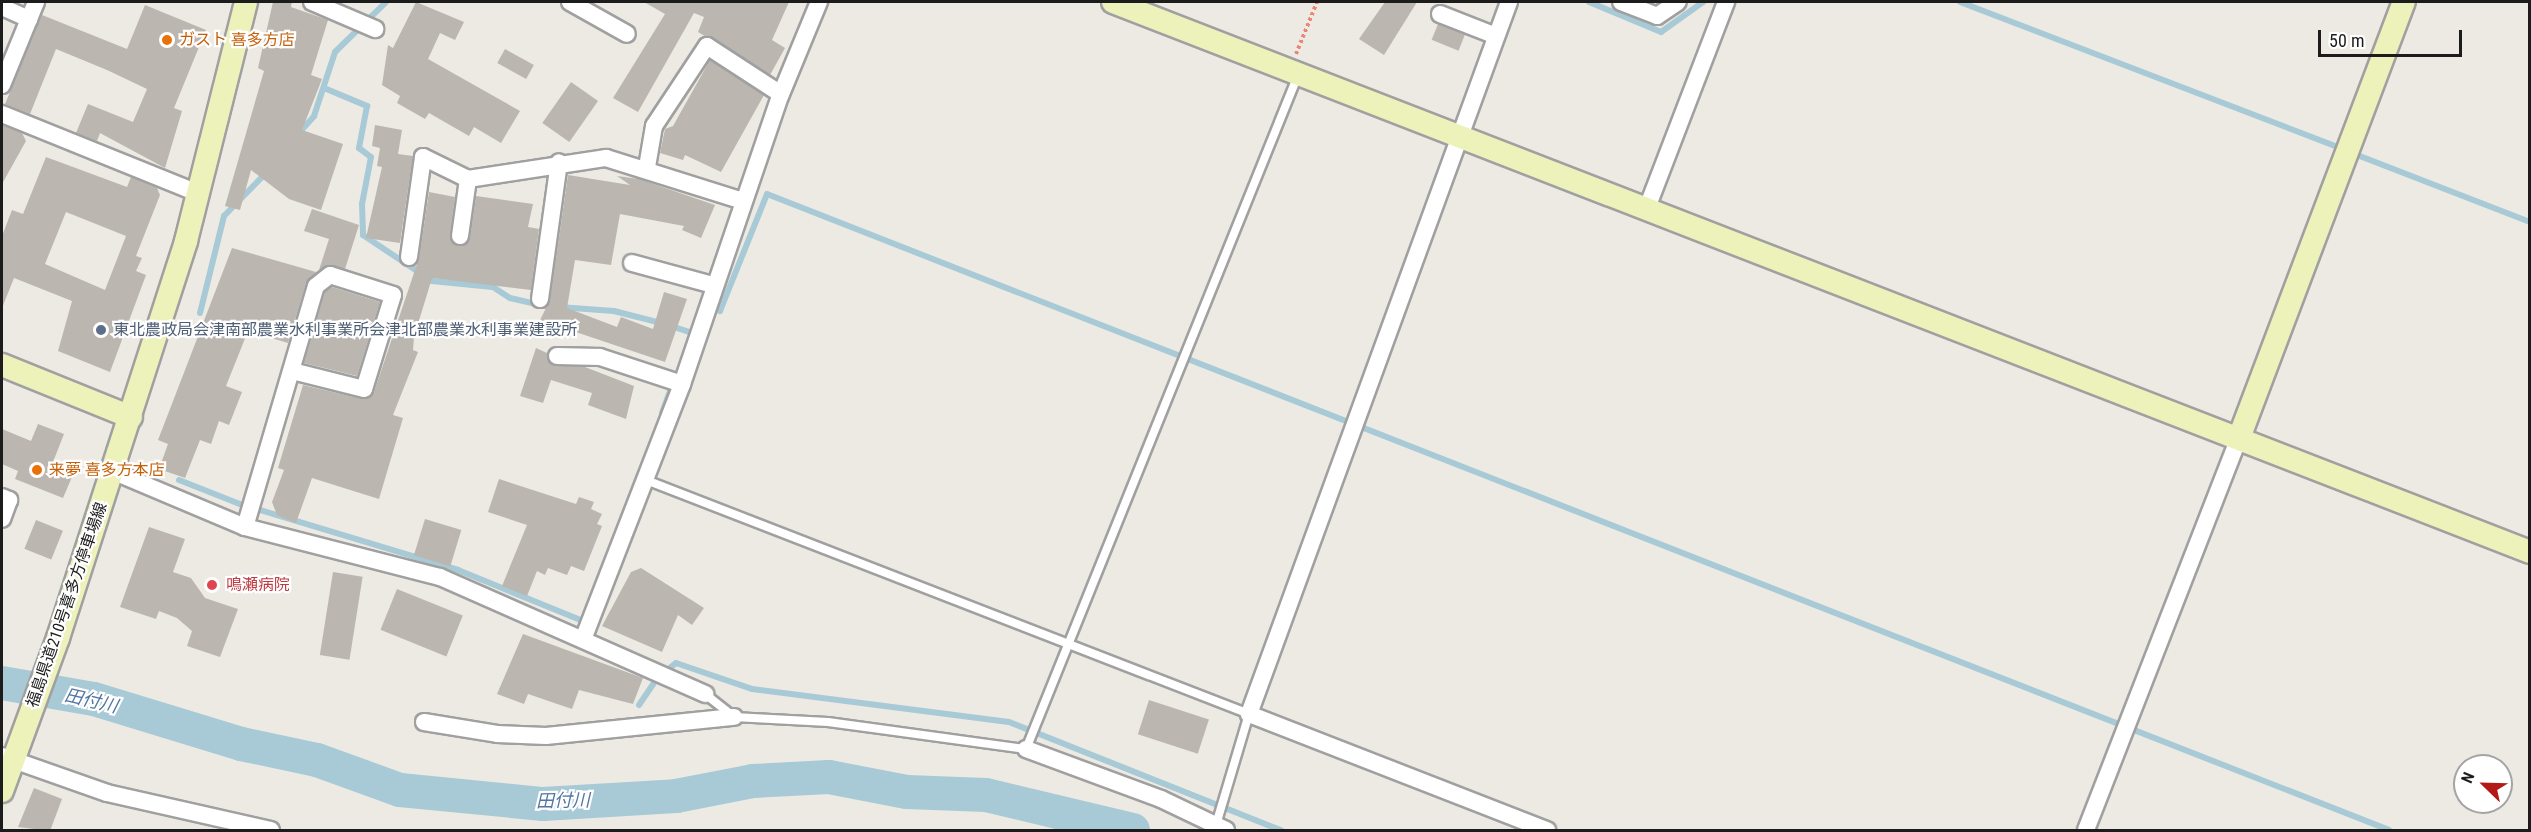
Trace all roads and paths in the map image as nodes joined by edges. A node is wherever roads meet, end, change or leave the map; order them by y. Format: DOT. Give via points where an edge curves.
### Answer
graph roads {
  1 [pos="36,2"];
  2 [pos="246,2"];
  3 [pos="312,2"];
  4 [pos="571,2"];
  5 [pos="819,2"];
  6 [pos="1113,2"];
  7 [pos="1317,2"];
  8 [pos="1509,2"];
  9 [pos="1621,2"];
  10 [pos="1678,2"];
  11 [pos="1726,2"];
  12 [pos="2404,2"];
  13 [pos="2,7"];
  14 [pos="1440,14"];
  15 [pos="29,19"];
  16 [pos="375,29"];
  17 [pos="627,34"];
  18 [pos="1496,36"];
  19 [pos="1295,70"];
  20 [pos="2,85"];
  21 [pos="781,94"];
  22 [pos="2,114"];
  23 [pos="1461,134"];
  24 [pos="559,162"];
  25 [pos="647,167"];
  26 [pos="468,179"];
  27 [pos="198,193"];
  28 [pos="743,201"];
  29 [pos="1647,208"];
  30 [pos="460,236"];
  31 [pos="409,257"];
  32 [pos="632,263"];
  33 [pos="713,285"];
  34 [pos="540,299"];
  35 [pos="557,356"];
  36 [pos="2,365"];
  37 [pos="292,371"];
  38 [pos="682,384"];
  39 [pos="131,417"];
  40 [pos="2240,438"];
  41 [pos="112,471"];
  42 [pos="646,480"];
  43 [pos="2,497"];
  44 [pos="2,519"];
  45 [pos="245,528"];
  46 [pos="2529,552"];
  47 [pos="584,637"];
  48 [pos="1070,647"];
  49 [pos="705,694"];
  50 [pos="1250,714"];
  51 [pos="734,717"];
  52 [pos="424,722"];
  53 [pos="1026,749"];
  54 [pos="7,759"];
  55 [pos="2,791"];
  56 [pos="1221,828"];
  57 [pos="271,831"];
  58 [pos="1547,831"];
  59 [pos="2086,831"];
  1 -- 15 [label="street"];
  2 -- 27 [label="street, 福島県道210号喜多方停車場線"];
  3 -- 16 [label="street"];
  4 -- 17 [label="street"];
  5 -- 21 [label="street"];
  6 -- 19 [label="street"];
  7 -- 19 [label="path"];
  8 -- 18 [label="street"];
  9 -- 10 [label="street" via="1657,16"];
  11 -- 29 [label="street"];
  12 -- 40 [label="street"];
  13 -- 15 [label="street"];
  14 -- 18 [label="street"];
  15 -- 20 [label="street"];
  18 -- 23 [label="street"];
  19 -- 23 [label="street"];
  19 -- 48 [label="lane"];
  21 -- 25 [label="street" via="707,46 654,126"];
  21 -- 28 [label="street"];
  22 -- 27 [label="street"];
  23 -- 29 [label="street"];
  23 -- 50 [label="street"];
  24 -- 25 [label="street" via="606,158"];
  24 -- 26 [label="street"];
  24 -- 34 [label="street"];
  25 -- 28 [label="street"];
  26 -- 30 [label="street"];
  26 -- 31 [label="street" via="423,157"];
  27 -- 39 [label="street, 福島県道210号喜多方停車場線"];
  28 -- 33 [label="street"];
  29 -- 40 [label="street"];
  32 -- 33 [label="street"];
  33 -- 38 [label="street"];
  35 -- 38 [label="street" via="600,357"];
  36 -- 39 [label="street"];
  37 -- 37 [label="street" via="322,279 330,275 393,295 364,389"];
  37 -- 45 [label="street"];
  38 -- 42 [label="street"];
  39 -- 41 [label="street, 福島県道210号喜多方停車場線"];
  40 -- 46 [label="street"];
  40 -- 59 [label="street"];
  41 -- 45 [label="street"];
  41 -- 54 [label="street, 福島県道210号喜多方停車場線" via="26,729"];
  42 -- 47 [label="street"];
  42 -- 48 [label="lane"];
  43 -- 44 [label="street" via="9,500"];
  45 -- 47 [label="street" via="440,577"];
  47 -- 49 [label="street"];
  48 -- 50 [label="lane"];
  48 -- 53 [label="lane"];
  49 -- 51 [label="lane"];
  50 -- 56 [label="lane"];
  50 -- 58 [label="street"];
  51 -- 52 [label="street" via="546,736 498,734"];
  51 -- 53 [label="lane" via="828,722"];
  53 -- 56 [label="street"];
  54 -- 55 [label="street, 福島県道210号喜多方停車場線"];
  54 -- 57 [label="street" via="107,793"];
}
